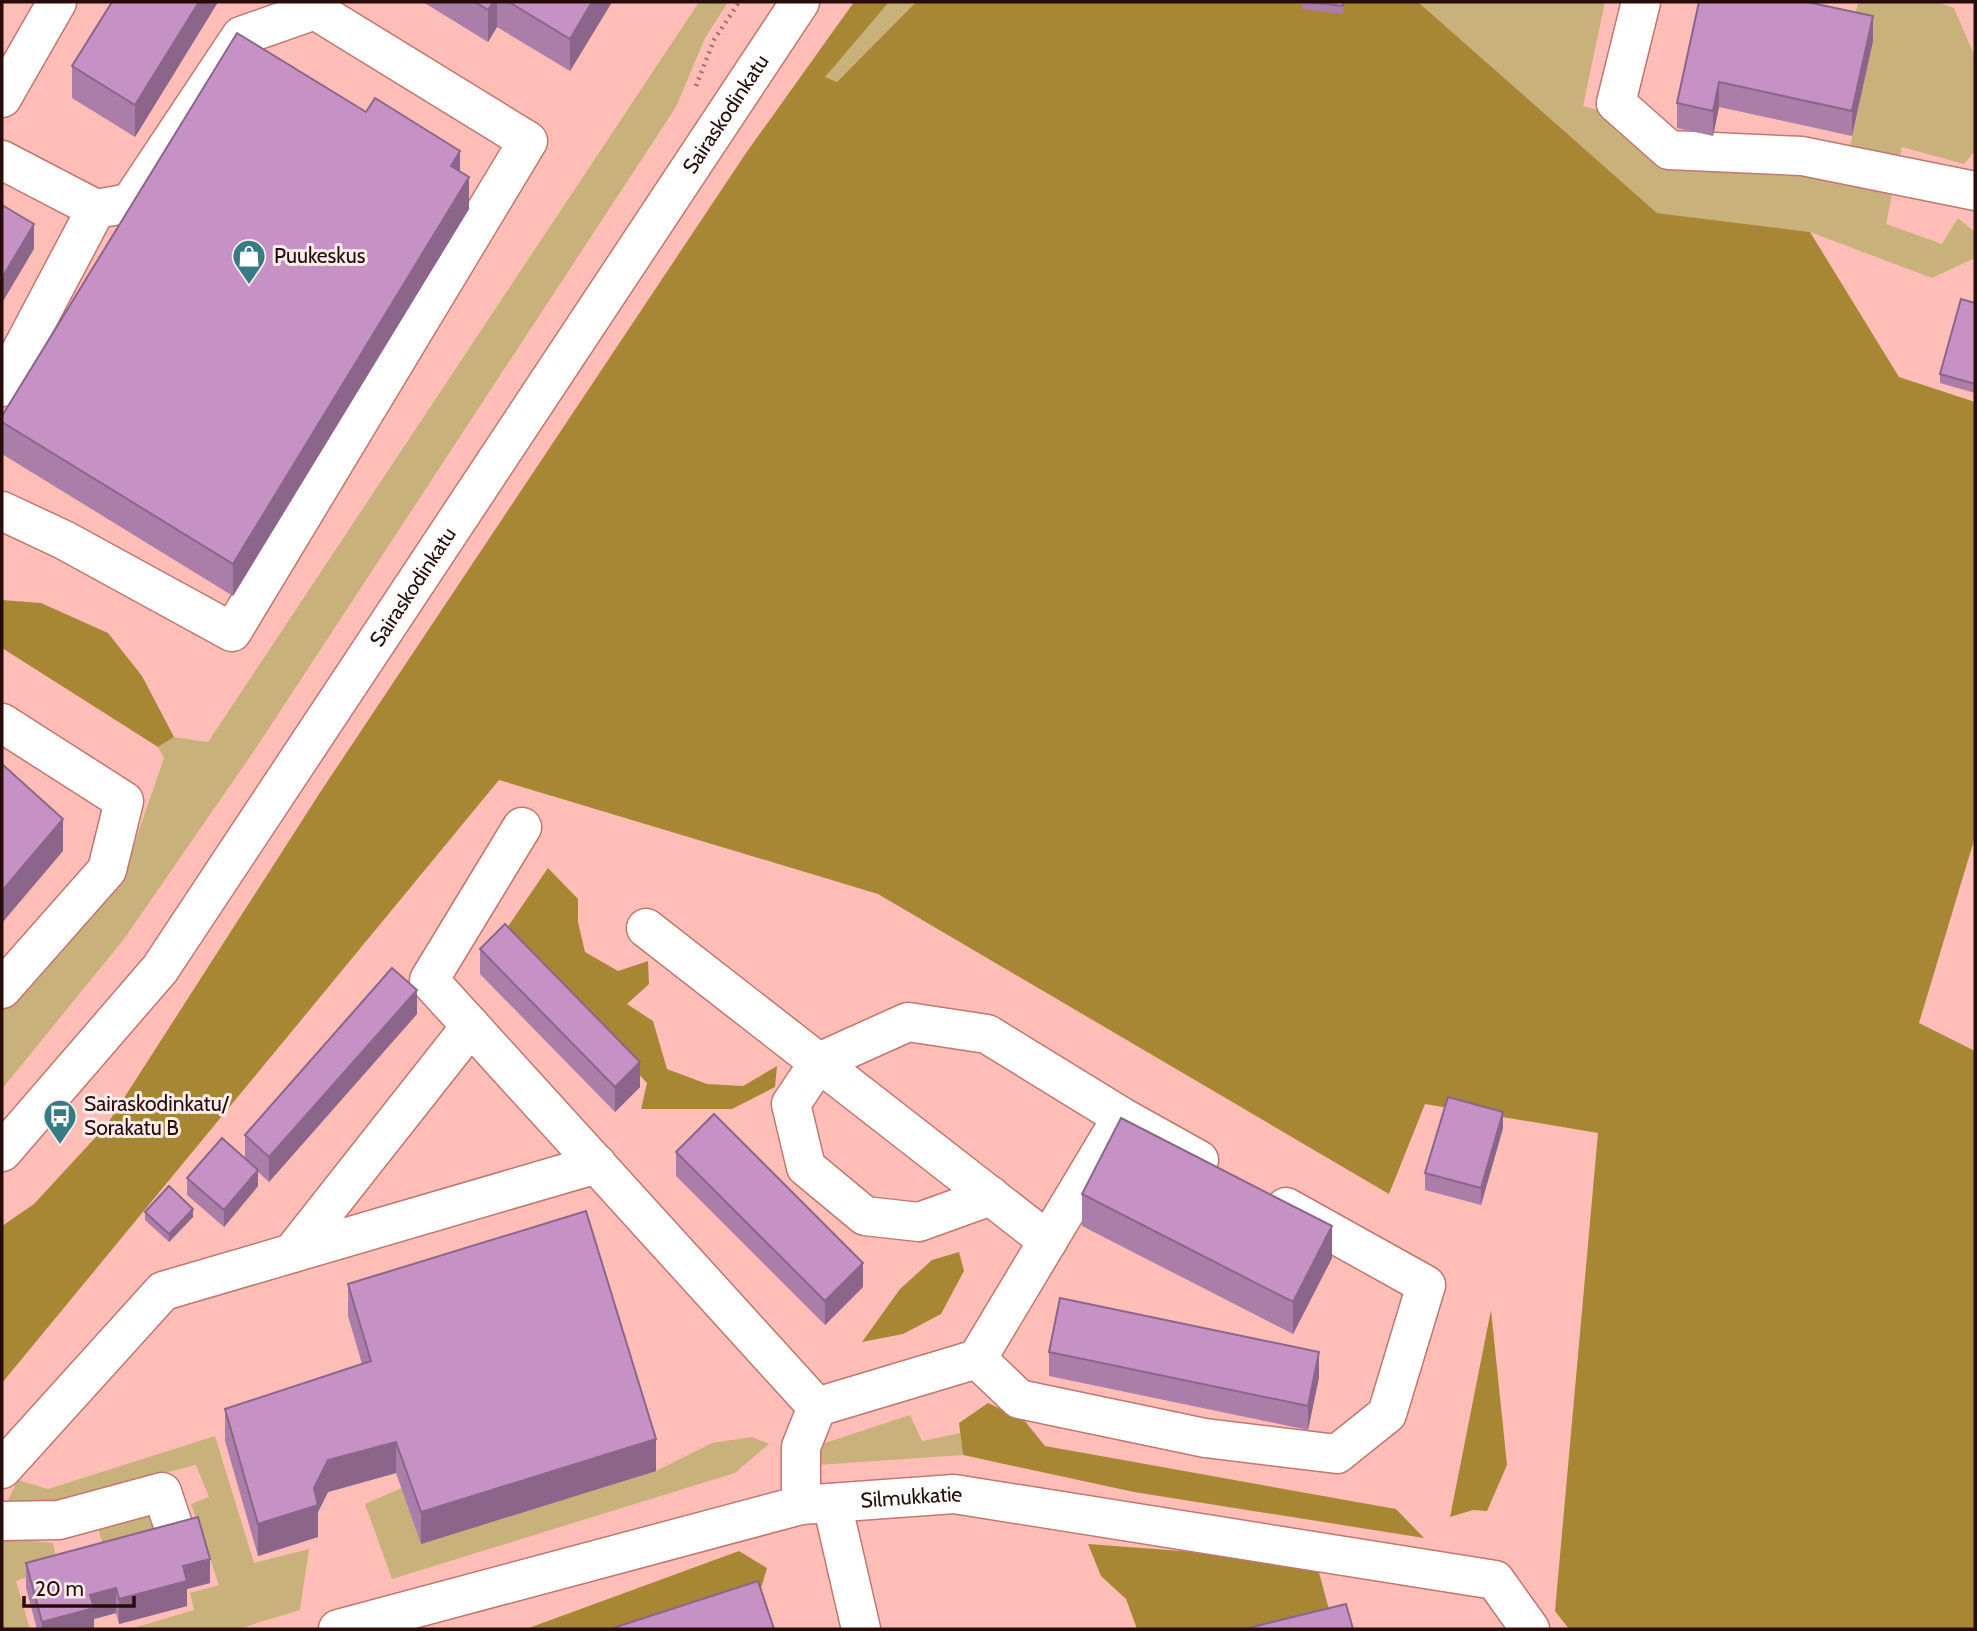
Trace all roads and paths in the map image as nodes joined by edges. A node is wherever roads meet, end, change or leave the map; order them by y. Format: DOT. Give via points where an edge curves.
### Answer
graph roads {
  1 [pos="800,2"];
  2 [pos="1640,2"];
  3 [pos="54,3"];
  4 [pos="2,98"];
  5 [pos="2,160"];
  6 [pos="1975,191"];
  7 [pos="96,209"];
  8 [pos="2,387"];
  9 [pos="2,511"];
  10 [pos="2,723"];
  11 [pos="522,827"];
  12 [pos="646,928"];
  13 [pos="2,989"];
  14 [pos="471,1026"];
  15 [pos="819,1062"];
  16 [pos="1122,1117"];
  17 [pos="2,1152"];
  18 [pos="597,1164"];
  19 [pos="991,1196"];
  20 [pos="1048,1241"];
  21 [pos="292,1253"];
  22 [pos="977,1359"];
  23 [pos="817,1407"];
  24 [pos="2,1469"];
  25 [pos="816,1504"];
  26 [pos="2,1521"];
  27 [pos="175,1531"];
  28 [pos="338,1629"];
  29 [pos="861,1629"];
  30 [pos="1530,1629"];
  1 -- 17 [label="main road, Sairaskodinkatu" via="160,969"];
  2 -- 6 [label="main road" via="1616,103 1669,150 1802,156"];
  3 -- 4 [label="main road"];
  5 -- 7 [label="main road"];
  7 -- 8 [label="main road"];
  7 -- 9 [label="main road" via="130,203 241,36 315,10 528,141 232,632"];
  10 -- 13 [label="main road" via="124,801 107,870"];
  11 -- 14 [label="main road" via="429,980"];
  12 -- 15 [label="main road"];
  14 -- 18 [label="main road"];
  14 -- 21 [label="main road"];
  15 -- 16 [label="main road" via="908,1022 987,1034"];
  15 -- 19 [label="main road"];
  15 -- 19 [label="main road" via="791,1104 806,1167 865,1216 919,1222"];
  16 -- 20 [label="main road"];
  16 -- 22 [label="main road" via="1426,1285 1387,1414 1337,1454 1205,1438 1019,1399"];
  18 -- 21 [label="main road"];
  18 -- 23 [label="main road"];
  19 -- 20 [label="main road"];
  20 -- 22 [label="main road"];
  21 -- 24 [label="main road" via="163,1291"];
  22 -- 23 [label="main road"];
  23 -- 25 [label="main road" via="802,1447"];
  25 -- 28 [label="main road, Silmukkatie"];
  25 -- 29 [label="main road"];
  25 -- 30 [label="main road, Silmukkatie" via="954,1494 1495,1580"];
  26 -- 27 [label="main road" via="64,1536 162,1492"];
}
